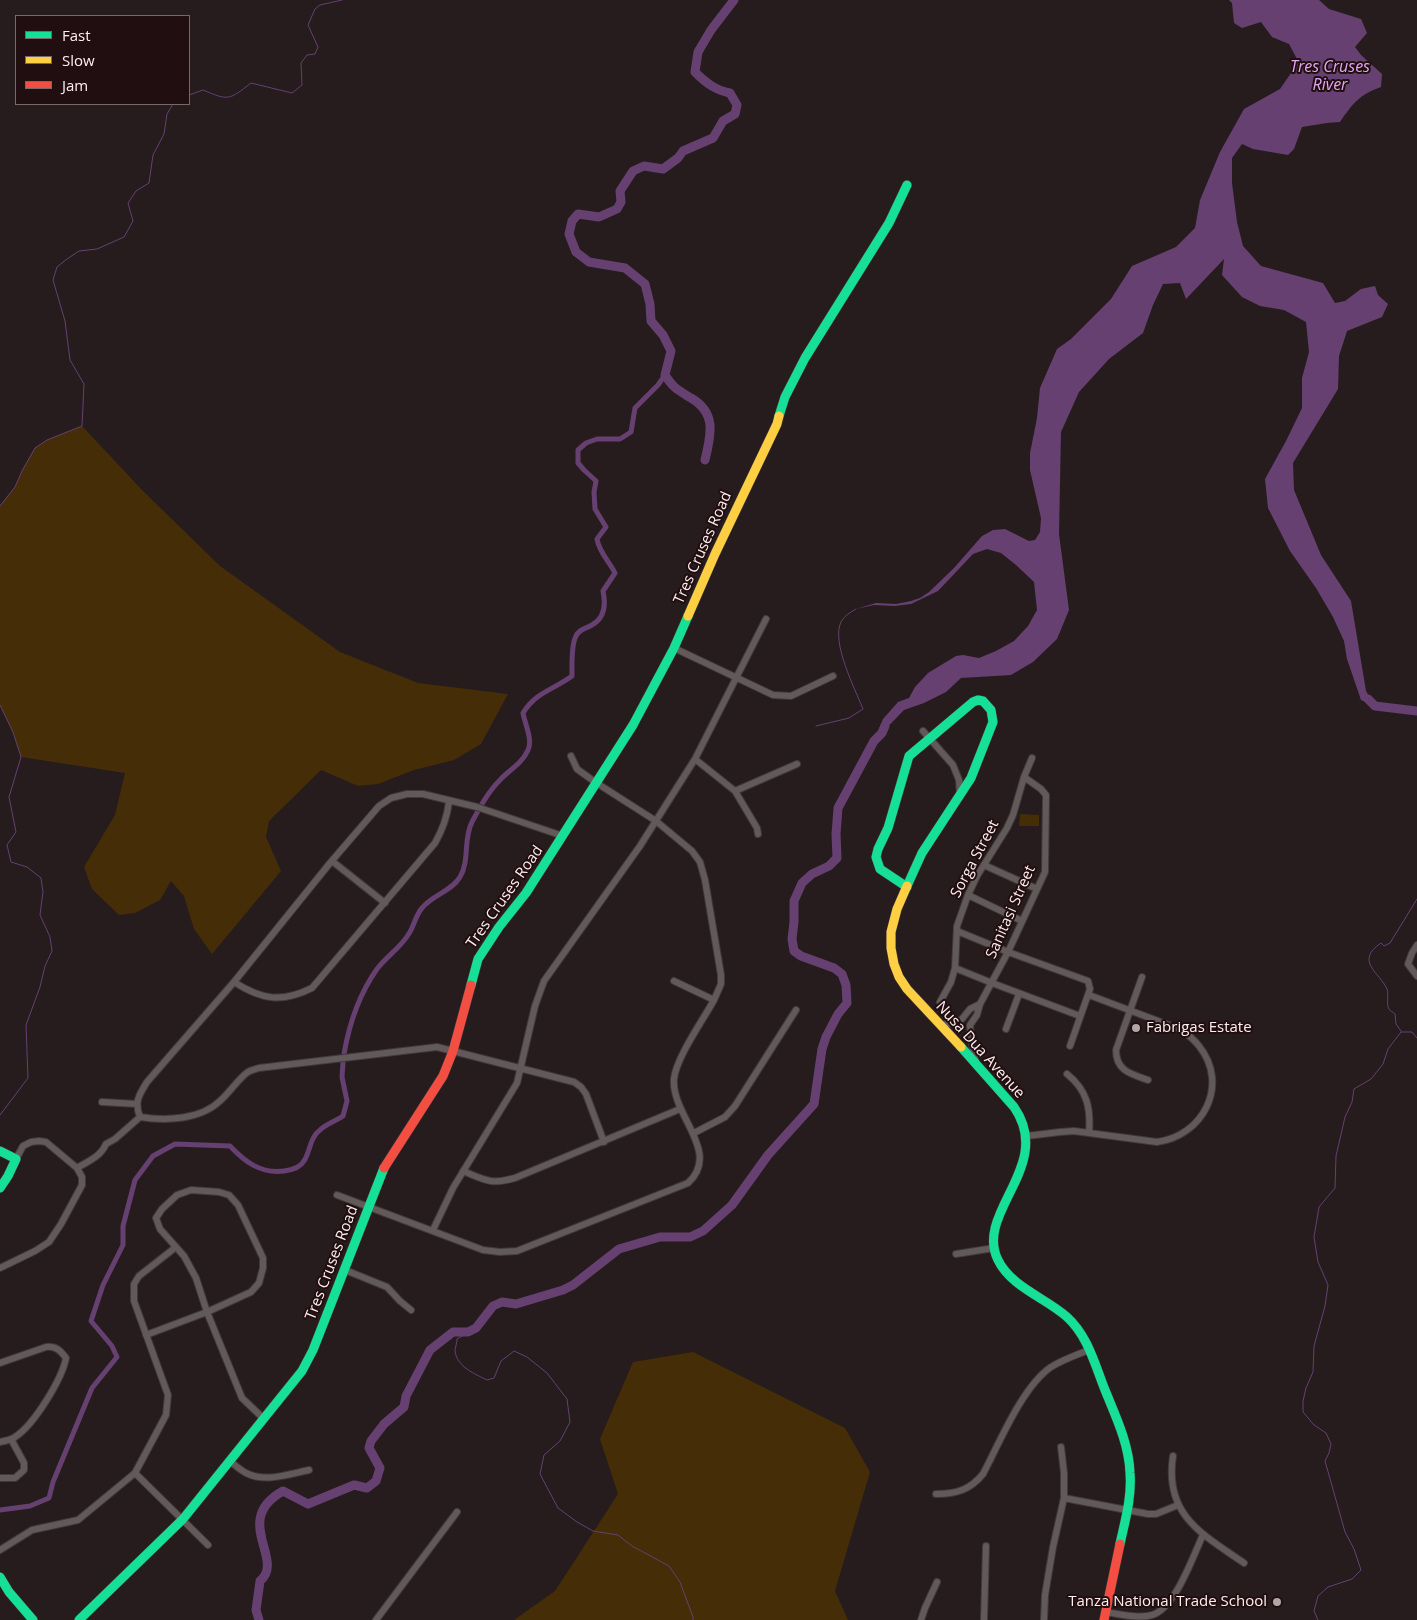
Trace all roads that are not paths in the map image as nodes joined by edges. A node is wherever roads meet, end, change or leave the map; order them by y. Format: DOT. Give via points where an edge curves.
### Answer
graph roads {
  1 [pos="907,185"];
  2 [pos="766,619"];
  3 [pos="674,648"];
  4 [pos="833,676"];
  5 [pos="736,679"];
  6 [pos="926,735"];
  7 [pos="571,756"];
  8 [pos="1032,758"];
  9 [pos="695,760"];
  10 [pos="797,764"];
  11 [pos="1024,777"];
  12 [pos="596,782"];
  13 [pos="735,791"];
  14 [pos="960,796"];
  15 [pos="449,802"];
  16 [pos="656,821"];
  17 [pos="758,834"];
  18 [pos="563,836"];
  19 [pos="332,861"];
  20 [pos="984,865"];
  21 [pos="907,887"];
  22 [pos="1036,889"];
  23 [pos="968,895"];
  24 [pos="385,903"];
  25 [pos="1022,921"];
  26 [pos="957,931"];
  27 [pos="1417,946"];
  28 [pos="1008,952"];
  29 [pos="955,968"];
  30 [pos="1142,976"];
  31 [pos="1417,976"];
  32 [pos="674,981"];
  33 [pos="234,982"];
  34 [pos="992,984"];
  35 [pos="1019,994"];
  36 [pos="1089,995"];
  37 [pos="714,1000"];
  38 [pos="940,1002"];
  39 [pos="980,1004"];
  40 [pos="796,1010"];
  41 [pos="1130,1010"];
  42 [pos="1080,1016"];
  43 [pos="962,1019"];
  44 [pos="970,1025"];
  45 [pos="940,1026"];
  46 [pos="1006,1029"];
  47 [pos="1070,1046"];
  48 [pos="453,1051"];
  49 [pos="977,1063"];
  50 [pos="521,1068"];
  51 [pos="1067,1074"];
  52 [pos="1148,1080"];
  53 [pos="102,1102"];
  54 [pos="136,1104"];
  55 [pos="680,1109"];
  56 [pos="140,1117"];
  57 [pos="694,1133"];
  58 [pos="1090,1133"];
  59 [pos="1027,1136"];
  60 [pos="604,1142"];
  61 [pos="0,1151"];
  62 [pos="16,1159"];
  63 [pos="78,1168"];
  64 [pos="463,1171"];
  65 [pos="0,1188"];
  66 [pos="338,1195"];
  67 [pos="369,1206"];
  68 [pos="433,1230"];
  69 [pos="176,1247"];
  70 [pos="994,1248"];
  71 [pos="956,1254"];
  72 [pos="0,1268"];
  73 [pos="345,1270"];
  74 [pos="411,1310"];
  75 [pos="207,1312"];
  76 [pos="146,1335"];
  77 [pos="1089,1350"];
  78 [pos="0,1363"];
  79 [pos="264,1419"];
  80 [pos="10,1439"];
  81 [pos="0,1442"];
  82 [pos="1061,1447"];
  83 [pos="1173,1456"];
  84 [pos="230,1461"];
  85 [pos="309,1470"];
  86 [pos="135,1473"];
  87 [pos="0,1478"];
  88 [pos="936,1494"];
  89 [pos="1064,1498"];
  90 [pos="1178,1505"];
  91 [pos="1127,1511"];
  92 [pos="457,1512"];
  93 [pos="183,1519"];
  94 [pos="1203,1535"];
  95 [pos="208,1545"];
  96 [pos="986,1546"];
  97 [pos="0,1550"];
  98 [pos="1244,1563"];
  99 [pos="0,1577"];
  100 [pos="938,1582"];
  101 [pos="1105,1616"];
  102 [pos="33,1620"];
  103 [pos="79,1620"];
  104 [pos="376,1620"];
  105 [pos="921,1620"];
  106 [pos="984,1620"];
  107 [pos="1044,1620"];
  1 -- 3 [label="main road, Tres Cruses Road" via="889,222 785,396 777,424 714,554"];
  2 -- 5 [label="street"];
  3 -- 5 [label="street"];
  3 -- 12 [label="main road, Tres Cruses Road" via="633,725"];
  4 -- 5 [label="street" via="791,696 773,695"];
  5 -- 9 [label="street"];
  6 -- 14 [label="street" via="953,765 959,780"];
  6 -- 14 [label="main road, Nusa Dua Avenue" via="973,702 983,701 991,710 993,722 971,778"];
  6 -- 21 [label="main road" via="909,756 876,858 880,869"];
  7 -- 12 [label="street" via="577,769"];
  8 -- 11 [label="street, Sorga Street"];
  9 -- 13 [label="street"];
  9 -- 16 [label="street"];
  10 -- 13 [label="street"];
  11 -- 20 [label="street, Sorga Street" via="1013,816"];
  11 -- 22 [label="street, Sanitasi Street" via="1041,789 1047,803 1045,872"];
  12 -- 16 [label="street"];
  12 -- 18 [label="main road, Tres Cruses Road"];
  13 -- 17 [label="street"];
  14 -- 21 [label="main road, Nusa Dua Avenue" via="922,854"];
  15 -- 18 [label="street" via="477,807"];
  15 -- 19 [label="street" via="423,794 391,798 379,806"];
  15 -- 24 [label="street" via="447,818 435,843"];
  16 -- 37 [label="street" via="692,851 700,862 721,975"];
  16 -- 50 [label="street" via="544,981"];
  18 -- 48 [label="main road, Tres Cruses Road" via="478,959"];
  19 -- 24 [label="street"];
  19 -- 33 [label="street"];
  20 -- 22 [label="street"];
  20 -- 23 [label="street, Sorga Street"];
  21 -- 45 [label="main road, Nusa Dua Avenue" via="891,932 894,964 907,989"];
  22 -- 25 [label="street, Sanitasi Street"];
  23 -- 25 [label="street"];
  23 -- 26 [label="street, Sorga Street"];
  24 -- 33 [label="street" via="312,988 300,994 265,998"];
  25 -- 28 [label="street, Sanitasi Street"];
  26 -- 28 [label="street"];
  26 -- 29 [label="street, Sorga Street"];
  27 -- 31 [label="street" via="1408,964"];
  28 -- 34 [label="street, Sanitasi Street"];
  28 -- 36 [label="street" via="1086,980"];
  29 -- 34 [label="street"];
  29 -- 38 [label="street, Sorga Street"];
  30 -- 41 [label="street"];
  32 -- 37 [label="street"];
  33 -- 54 [label="street" via="147,1082"];
  34 -- 35 [label="street"];
  34 -- 39 [label="street, Sanitasi Street"];
  35 -- 42 [label="street"];
  35 -- 46 [label="street"];
  36 -- 41 [label="street"];
  36 -- 42 [label="street"];
  37 -- 55 [label="street" via="676,1070 674,1082"];
  39 -- 43 [label="street, Sanitasi Street" via="970,1009"];
  39 -- 44 [label="street, Sanitasi Street"];
  40 -- 57 [label="street" via="726,1117"];
  41 -- 52 [label="street" via="1116,1059 1130,1074"];
  41 -- 58 [label="street" via="1182,1030 1200,1046 1211,1072 1209,1103 1192,1128 1164,1141 1147,1142"];
  42 -- 47 [label="street"];
  43 -- 44 [label="street"];
  43 -- 45 [label="street, Sanitasi Street"];
  44 -- 49 [label="street"];
  45 -- 49 [label="main road, Nusa Dua Avenue"];
  48 -- 50 [label="street"];
  48 -- 56 [label="street" via="437,1047 259,1068 248,1072 207,1112 168,1118"];
  48 -- 67 [label="main road, Tres Cruses Road" via="443,1076 383,1170"];
  49 -- 59 [label="main road, Nusa Dua Avenue" via="1019,1114"];
  50 -- 60 [label="street" via="566,1079 581,1087"];
  50 -- 64 [label="street" via="517,1083"];
  51 -- 58 [label="street" via="1083,1091"];
  53 -- 54 [label="street"];
  54 -- 56 [label="street"];
  55 -- 57 [label="street"];
  55 -- 60 [label="street"];
  56 -- 63 [label="street" via="106,1144 98,1156"];
  57 -- 68 [label="street" via="701,1162 696,1176 688,1183 517,1251 483,1250"];
  58 -- 59 [label="street"];
  59 -- 70 [label="main road, Nusa Dua Avenue" via="1022,1167 995,1229"];
  60 -- 64 [label="street" via="502,1182 491,1182"];
  61 -- 62 [label="main road"];
  62 -- 63 [label="street" via="23,1146 31,1142 46,1142"];
  62 -- 65 [label="main road"];
  63 -- 72 [label="street" via="82,1185 49,1242"];
  64 -- 68 [label="street"];
  66 -- 67 [label="street"];
  67 -- 68 [label="street"];
  67 -- 73 [label="main road, Tres Cruses Road"];
  69 -- 75 [label="street" via="196,1278"];
  69 -- 75 [label="street" via="160,1229 156,1218 177,1195 191,1190 219,1192 229,1195 238,1204 263,1258 259,1283 251,1292"];
  69 -- 76 [label="street" via="139,1276 134,1284 134,1301"];
  70 -- 71 [label="street"];
  70 -- 77 [label="main road" via="1005,1272 1060,1311 1077,1327"];
  73 -- 74 [label="street" via="388,1287"];
  73 -- 79 [label="main road, Tres Cruses Road" via="302,1371"];
  75 -- 76 [label="street"];
  75 -- 79 [label="street" via="242,1398"];
  76 -- 86 [label="street" via="168,1395 166,1415"];
  77 -- 88 [label="street" via="1064,1360 1040,1376 1021,1401 978,1480 960,1492"];
  77 -- 91 [label="main road" via="1128,1452 1131,1481"];
  78 -- 80 [label="street" via="53,1346 66,1358 64,1368 38,1414"];
  79 -- 84 [label="main road, Tres Cruses Road"];
  80 -- 81 [label="street"];
  80 -- 87 [label="street" via="24,1463 24,1470 15,1478"];
  82 -- 89 [label="street"];
  83 -- 90 [label="street" via="1171,1481"];
  84 -- 85 [label="street" via="245,1472 262,1478"];
  84 -- 93 [label="main road, Tres Cruses Road"];
  86 -- 93 [label="street"];
  86 -- 97 [label="street" via="78,1520 32,1530"];
  89 -- 91 [label="street"];
  89 -- 107 [label="street" via="1051,1556"];
  90 -- 91 [label="street" via="1156,1514"];
  90 -- 94 [label="street"];
  91 -- 101 [label="main road"];
  92 -- 104 [label="street"];
  93 -- 95 [label="street"];
  93 -- 103 [label="main road, Tres Cruses Road"];
  94 -- 98 [label="street"];
  94 -- 101 [label="street" via="1167,1606 1151,1616"];
  96 -- 106 [label="street"];
  99 -- 102 [label="main road"];
  100 -- 105 [label="street"];
}
